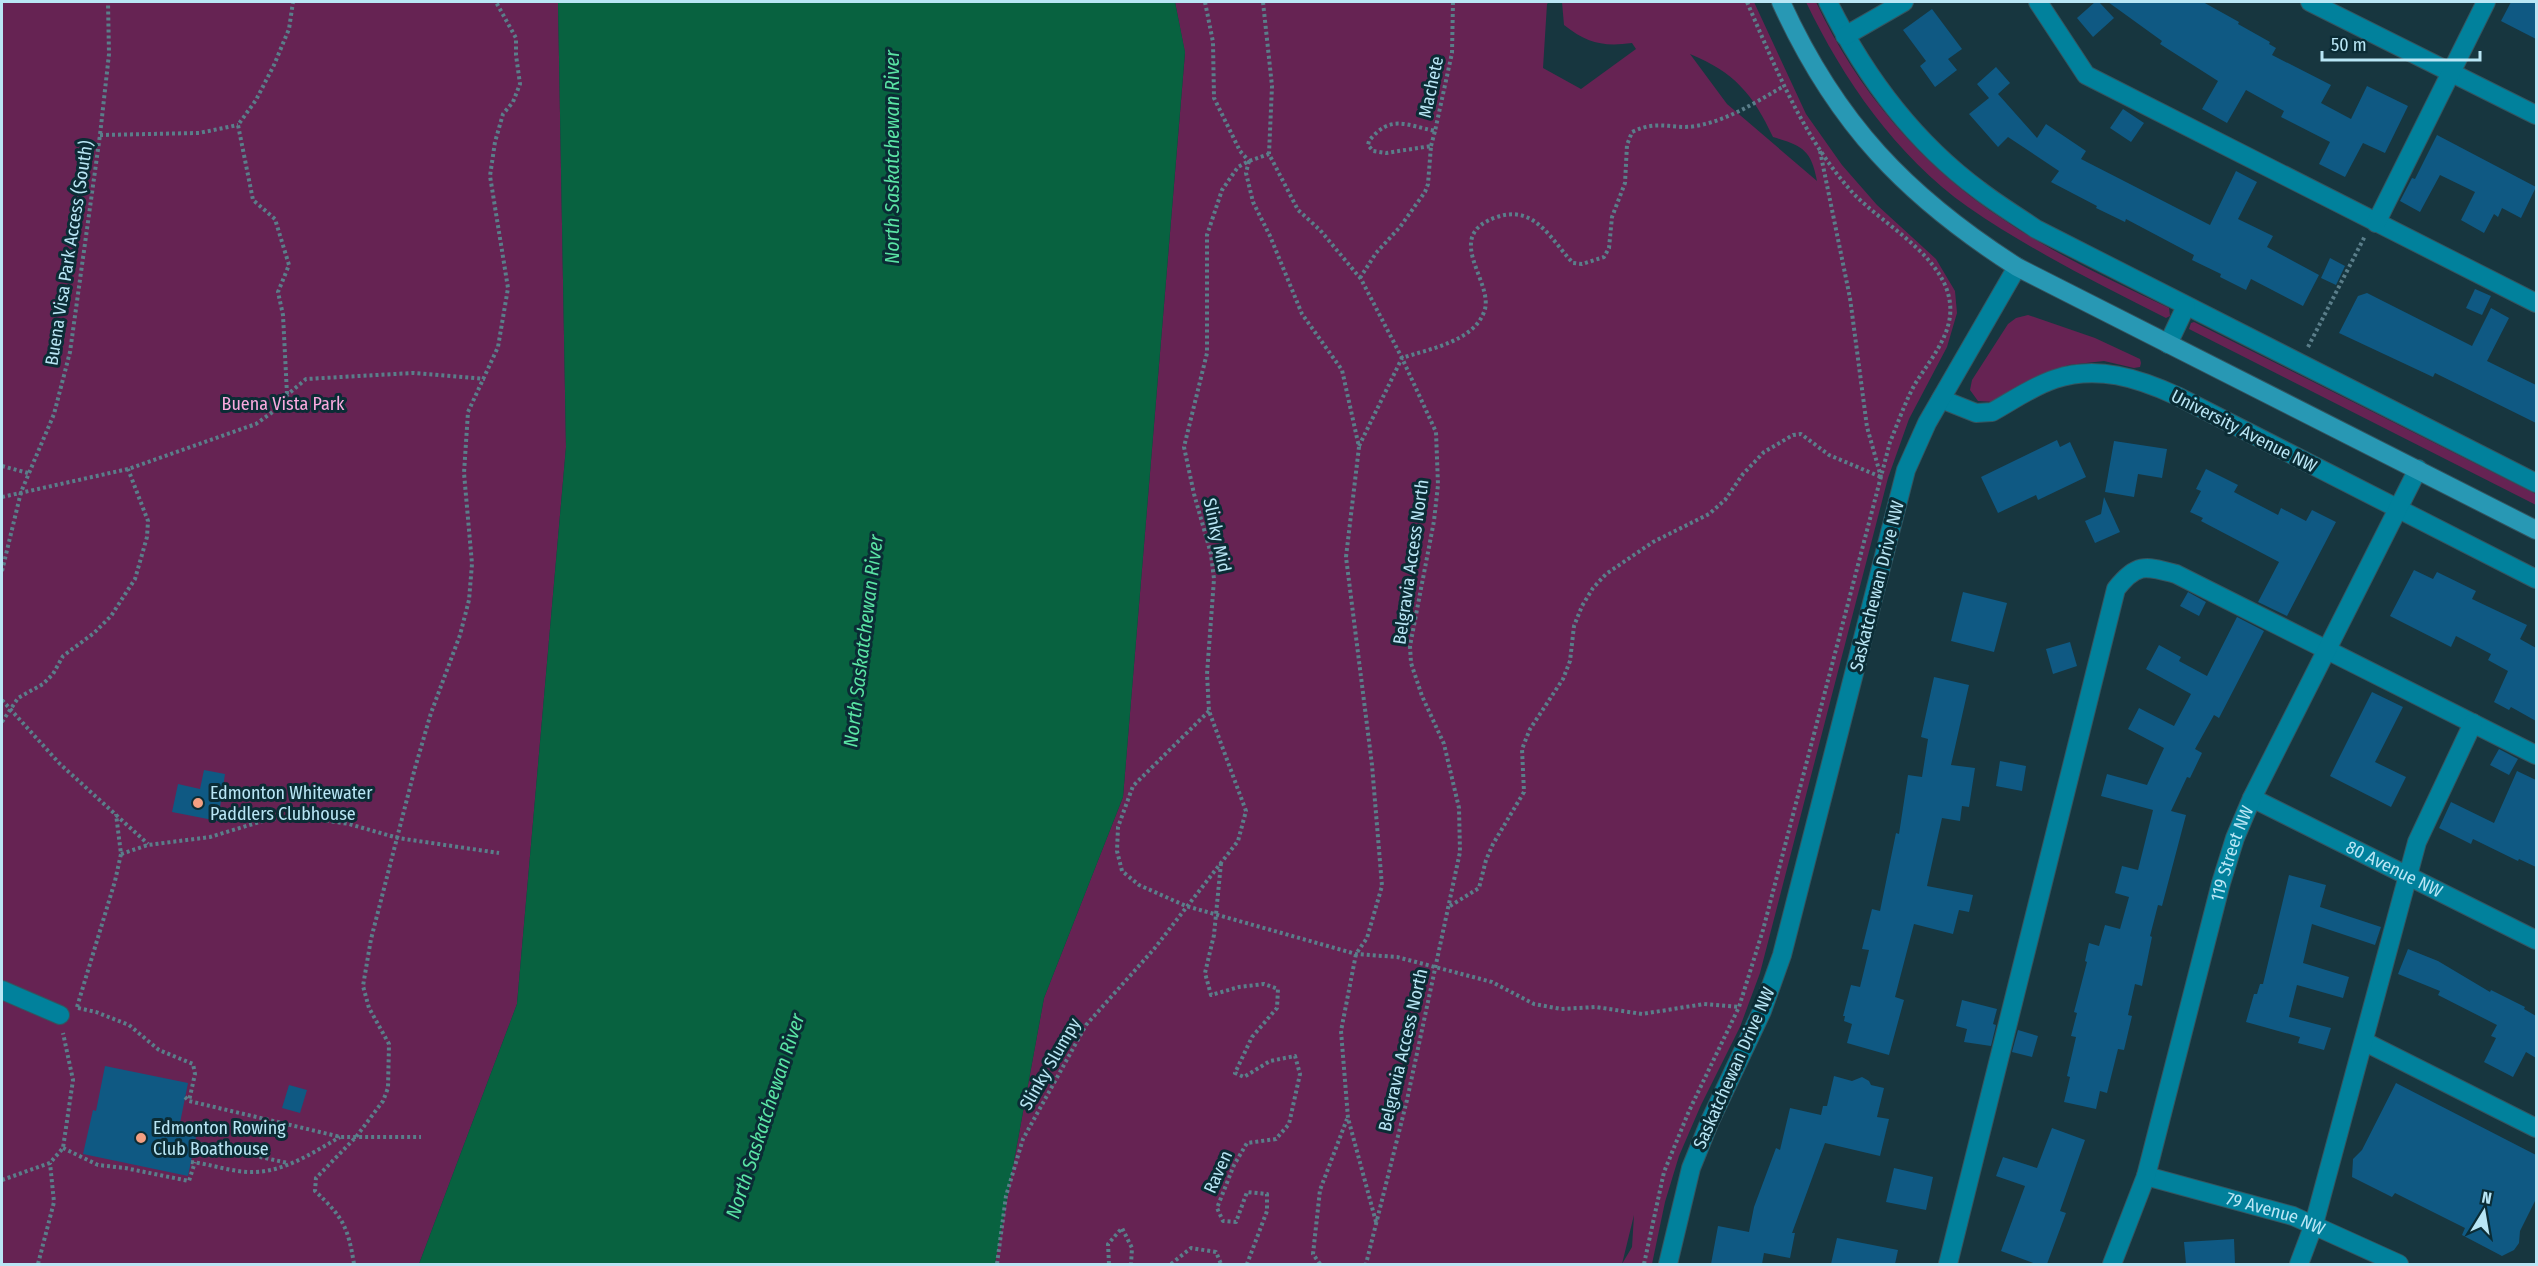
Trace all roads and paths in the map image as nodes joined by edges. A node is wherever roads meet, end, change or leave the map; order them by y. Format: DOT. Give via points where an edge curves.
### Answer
graph roads {
  1 [pos="108,2"];
  2 [pos="293,2"];
  3 [pos="496,2"];
  4 [pos="1205,2"];
  5 [pos="1263,2"];
  6 [pos="1453,2"];
  7 [pos="1747,2"];
  8 [pos="1781,2"];
  9 [pos="1828,2"];
  10 [pos="1904,2"];
  11 [pos="2038,2"];
  12 [pos="2310,2"];
  13 [pos="2486,2"];
  14 [pos="1845,36"];
  15 [pos="2451,72"];
  16 [pos="1784,86"];
  17 [pos="2536,115"];
  18 [pos="238,125"];
  19 [pos="1436,131"];
  20 [pos="100,135"];
  21 [pos="1431,147"];
  22 [pos="1819,148"];
  23 [pos="1269,154"];
  24 [pos="1249,161"];
  25 [pos="2374,222"];
  26 [pos="2017,267"];
  27 [pos="1360,278"];
  28 [pos="2536,303"];
  29 [pos="2186,306"];
  30 [pos="2168,344"];
  31 [pos="1402,358"];
  32 [pos="2300,364"];
  33 [pos="485,379"];
  34 [pos="287,395"];
  35 [pos="1941,399"];
  36 [pos="1359,447"];
  37 [pos="2,466"];
  38 [pos="128,469"];
  39 [pos="2418,469"];
  40 [pos="28,473"];
  41 [pos="1881,477"];
  42 [pos="2536,483"];
  43 [pos="21,492"];
  44 [pos="2,497"];
  45 [pos="2398,509"];
  46 [pos="2536,530"];
  47 [pos="2,571"];
  48 [pos="2536,579"];
  49 [pos="2327,650"];
  50 [pos="2,700"];
  51 [pos="9,711"];
  52 [pos="1209,711"];
  53 [pos="2,722"];
  54 [pos="2473,723"];
  55 [pos="2536,755"];
  56 [pos="2252,798"];
  57 [pos="116,813"];
  58 [pos="398,838"];
  59 [pos="148,845"];
  60 [pos="499,853"];
  61 [pos="121,854"];
  62 [pos="1221,862"];
  63 [pos="2408,876"];
  64 [pos="1186,906"];
  65 [pos="1450,906"];
  66 [pos="1216,913"];
  67 [pos="2536,940"];
  68 [pos="1356,954"];
  69 [pos="1436,967"];
  70 [pos="2,990"];
  71 [pos="1739,1007"];
  72 [pos="69,1011"];
  73 [pos="2365,1042"];
  74 [pos="1348,1118"];
  75 [pos="2536,1128"];
  76 [pos="341,1137"];
  77 [pos="356,1137"];
  78 [pos="421,1137"];
  79 [pos="195,1143"];
  80 [pos="63,1148"];
  81 [pos="50,1163"];
  82 [pos="290,1163"];
  83 [pos="2146,1176"];
  84 [pos="2,1179"];
  85 [pos="1376,1223"];
  86 [pos="2314,1224"];
  87 [pos="38,1264"];
  88 [pos="354,1264"];
  89 [pos="997,1264"];
  90 [pos="1109,1264"];
  91 [pos="1131,1264"];
  92 [pos="1172,1264"];
  93 [pos="1221,1264"];
  94 [pos="1247,1264"];
  95 [pos="1320,1264"];
  96 [pos="1366,1264"];
  97 [pos="1644,1264"];
  98 [pos="1668,1264"];
  99 [pos="1948,1264"];
  100 [pos="2112,1264"];
  101 [pos="2299,1264"];
  102 [pos="2399,1264"];
  1 -- 20 [label="path, Buena Visa Park Access (South)" via="109,54"];
  2 -- 18 [label="path" via="289,29 274,65"];
  3 -- 33 [label="path" via="516,38 520,84 503,114 490,176 508,288 498,347"];
  4 -- 24 [label="path" via="1213,42 1214,98 1235,142"];
  5 -- 23 [label="path, Belgravia Access North" via="1272,86"];
  6 -- 19 [label="path, Machete" via="1452,53"];
  7 -- 16 [label="path"];
  8 -- 26 [label="main road" via="1820,78 1860,134 1942,216"];
  9 -- 14 [label="street"];
  10 -- 14 [label="street"];
  11 -- 25 [label="street" via="2086,75"];
  12 -- 15 [label="street"];
  13 -- 15 [label="street"];
  14 -- 29 [label="street" via="1890,104 1931,149 1979,190 2036,229"];
  15 -- 17 [label="street"];
  15 -- 25 [label="street"];
  16 -- 22 [label="path"];
  16 -- 31 [label="path" via="1725,120 1693,127 1645,126 1632,132 1627,145 1625,183 1612,217 1609,248 1604,257 1573,263 1530,216 1499,216 1484,222 1471,243 1473,265 1486,300 1485,312 1476,326 1457,339"];
  18 -- 20 [label="path" via="199,133"];
  18 -- 34 [label="path" via="253,200 275,219 289,265 278,292"];
  19 -- 21 [label="path"];
  19 -- 21 [label="path, Machete" via="1387,124 1368,145 1373,151 1386,153"];
  20 -- 40 [label="path, Buena Visa Park Access (South)" via="70,352 54,414"];
  21 -- 27 [label="path" via="1425,192"];
  22 -- 41 [label="path" via="1850,298 1867,427"];
  22 -- 41 [label="path" via="1854,194 1917,248 1933,267 1950,299 1944,337 1914,386 1890,442"];
  23 -- 24 [label="path"];
  23 -- 27 [label="path, Belgravia Access North" via="1298,210"];
  24 -- 36 [label="path" via="1246,173 1253,202 1302,314 1342,370"];
  24 -- 52 [label="path, Slinky Mid" via="1238,167 1222,190 1207,235 1208,353 1184,447 1214,579 1207,675"];
  25 -- 28 [label="street"];
  25 -- 32 [label="path"];
  26 -- 30 [label="main road"];
  26 -- 35 [label="street, Saskatchewan Drive NW"];
  27 -- 31 [label="path, Belgravia Access North"];
  29 -- 30 [label="street"];
  29 -- 32 [label="street"];
  30 -- 39 [label="main road"];
  31 -- 36 [label="path"];
  31 -- 65 [label="path, Belgravia Access North" via="1436,432 1438,485 1434,521 1410,646 1422,696 1444,744 1459,808 1460,852"];
  32 -- 42 [label="street"];
  33 -- 34 [label="path" via="413,373 306,379"];
  33 -- 58 [label="path" via="468,411 464,473 472,564 469,600 431,713"];
  34 -- 38 [label="path" via="256,424"];
  35 -- 45 [label="street, University Avenue NW" via="1984,414 2064,376 2093,372 2127,376 2177,396"];
  35 -- 98 [label="street, Saskatchewan Drive NW" via="1906,470 1782,955 1762,1011 1691,1168"];
  36 -- 68 [label="path" via="1346,557 1372,765 1382,886 1367,938"];
  37 -- 40 [label="path"];
  38 -- 43 [label="path"];
  38 -- 51 [label="path" via="148,521 135,579 111,616 63,656 53,674 18,698"];
  39 -- 45 [label="street, 119 Street NW"];
  39 -- 46 [label="main road"];
  40 -- 43 [label="path, Buena Visa Park Access (South)"];
  41 -- 65 [label="path" via="1829,455 1801,434 1793,435 1764,452 1725,500 1708,514 1666,534 1606,574 1582,606 1563,679 1539,712 1522,749 1524,792 1486,860 1479,888"];
  41 -- 71 [label="path" via="1763,930"];
  43 -- 44 [label="path"];
  43 -- 47 [label="path, Buena Visa Park Access (South)"];
  45 -- 48 [label="street, University Avenue NW"];
  45 -- 49 [label="street, 119 Street NW"];
  49 -- 54 [label="street"];
  49 -- 56 [label="street, 119 Street NW"];
  49 -- 99 [label="street" via="2176,574 2148,567 2128,573 2116,589"];
  50 -- 51 [label="path"];
  51 -- 53 [label="path"];
  51 -- 57 [label="path" via="98,801"];
  52 -- 62 [label="path, Slinky Mid" via="1246,811 1238,841"];
  52 -- 64 [label="path" via="1133,786 1118,827 1117,851 1122,871 1139,885"];
  54 -- 55 [label="street"];
  54 -- 63 [label="street" via="2417,842"];
  56 -- 63 [label="street, 80 Avenue NW"];
  56 -- 83 [label="street, 119 Street NW" via="2221,883"];
  57 -- 59 [label="path"];
  57 -- 61 [label="path"];
  58 -- 59 [label="path" via="349,824 296,816 266,820 210,837"];
  58 -- 60 [label="path"];
  58 -- 77 [label="path" via="371,939 363,986 369,1008 389,1044 388,1088"];
  59 -- 61 [label="path"];
  61 -- 72 [label="path" via="112,891"];
  62 -- 64 [label="path, Slinky Mid"];
  62 -- 66 [label="path"];
  63 -- 67 [label="street, 80 Avenue NW"];
  63 -- 73 [label="street"];
  64 -- 66 [label="path"];
  64 -- 89 [label="path, Slinky Slumpy" via="1154,949 1086,1025 1023,1139 1006,1196"];
  65 -- 69 [label="path, Belgravia Access North"];
  66 -- 68 [label="path"];
  66 -- 94 [label="path, Raven" via="1205,973 1211,995 1264,984 1278,989 1277,1008 1252,1037 1235,1073 1244,1077 1270,1061 1295,1056 1300,1074 1289,1124 1276,1139 1247,1143 1217,1208 1223,1221 1236,1222 1247,1192 1267,1194 1267,1211"];
  68 -- 69 [label="path" via="1397,957"];
  68 -- 74 [label="path" via="1341,1031"];
  69 -- 71 [label="path" via="1492,982 1534,1004 1561,1009 1596,1007 1642,1014 1704,1004"];
  69 -- 85 [label="path, Belgravia Access North"];
  70 -- 72 [label="street"];
  71 -- 97 [label="path" via="1676,1140"];
  72 -- 76 [label="path" via="96,1011 129,1025 159,1050 193,1064 195,1074 187,1099"];
  72 -- 80 [label="path" via="72,1080"];
  73 -- 75 [label="street"];
  73 -- 86 [label="street"];
  74 -- 85 [label="path"];
  74 -- 95 [label="path" via="1320,1190 1313,1254"];
  76 -- 77 [label="path"];
  76 -- 82 [label="path"];
  77 -- 78 [label="path"];
  77 -- 88 [label="path" via="316,1178 315,1191 337,1212 350,1236"];
  79 -- 82 [label="path"];
  80 -- 81 [label="path"];
  80 -- 82 [label="path" via="98,1166 189,1181 193,1162 253,1173"];
  81 -- 84 [label="path"];
  81 -- 87 [label="path" via="54,1202"];
  83 -- 86 [label="street, 79 Avenue NW"];
  83 -- 100 [label="street, 119 Street NW"];
  85 -- 96 [label="path, Belgravia Access North"];
  86 -- 101 [label="street"];
  86 -- 102 [label="street, 79 Avenue NW"];
  90 -- 91 [label="path" via="1108,1244 1122,1228 1132,1248"];
  92 -- 93 [label="path" via="1191,1248 1216,1252"];
}
